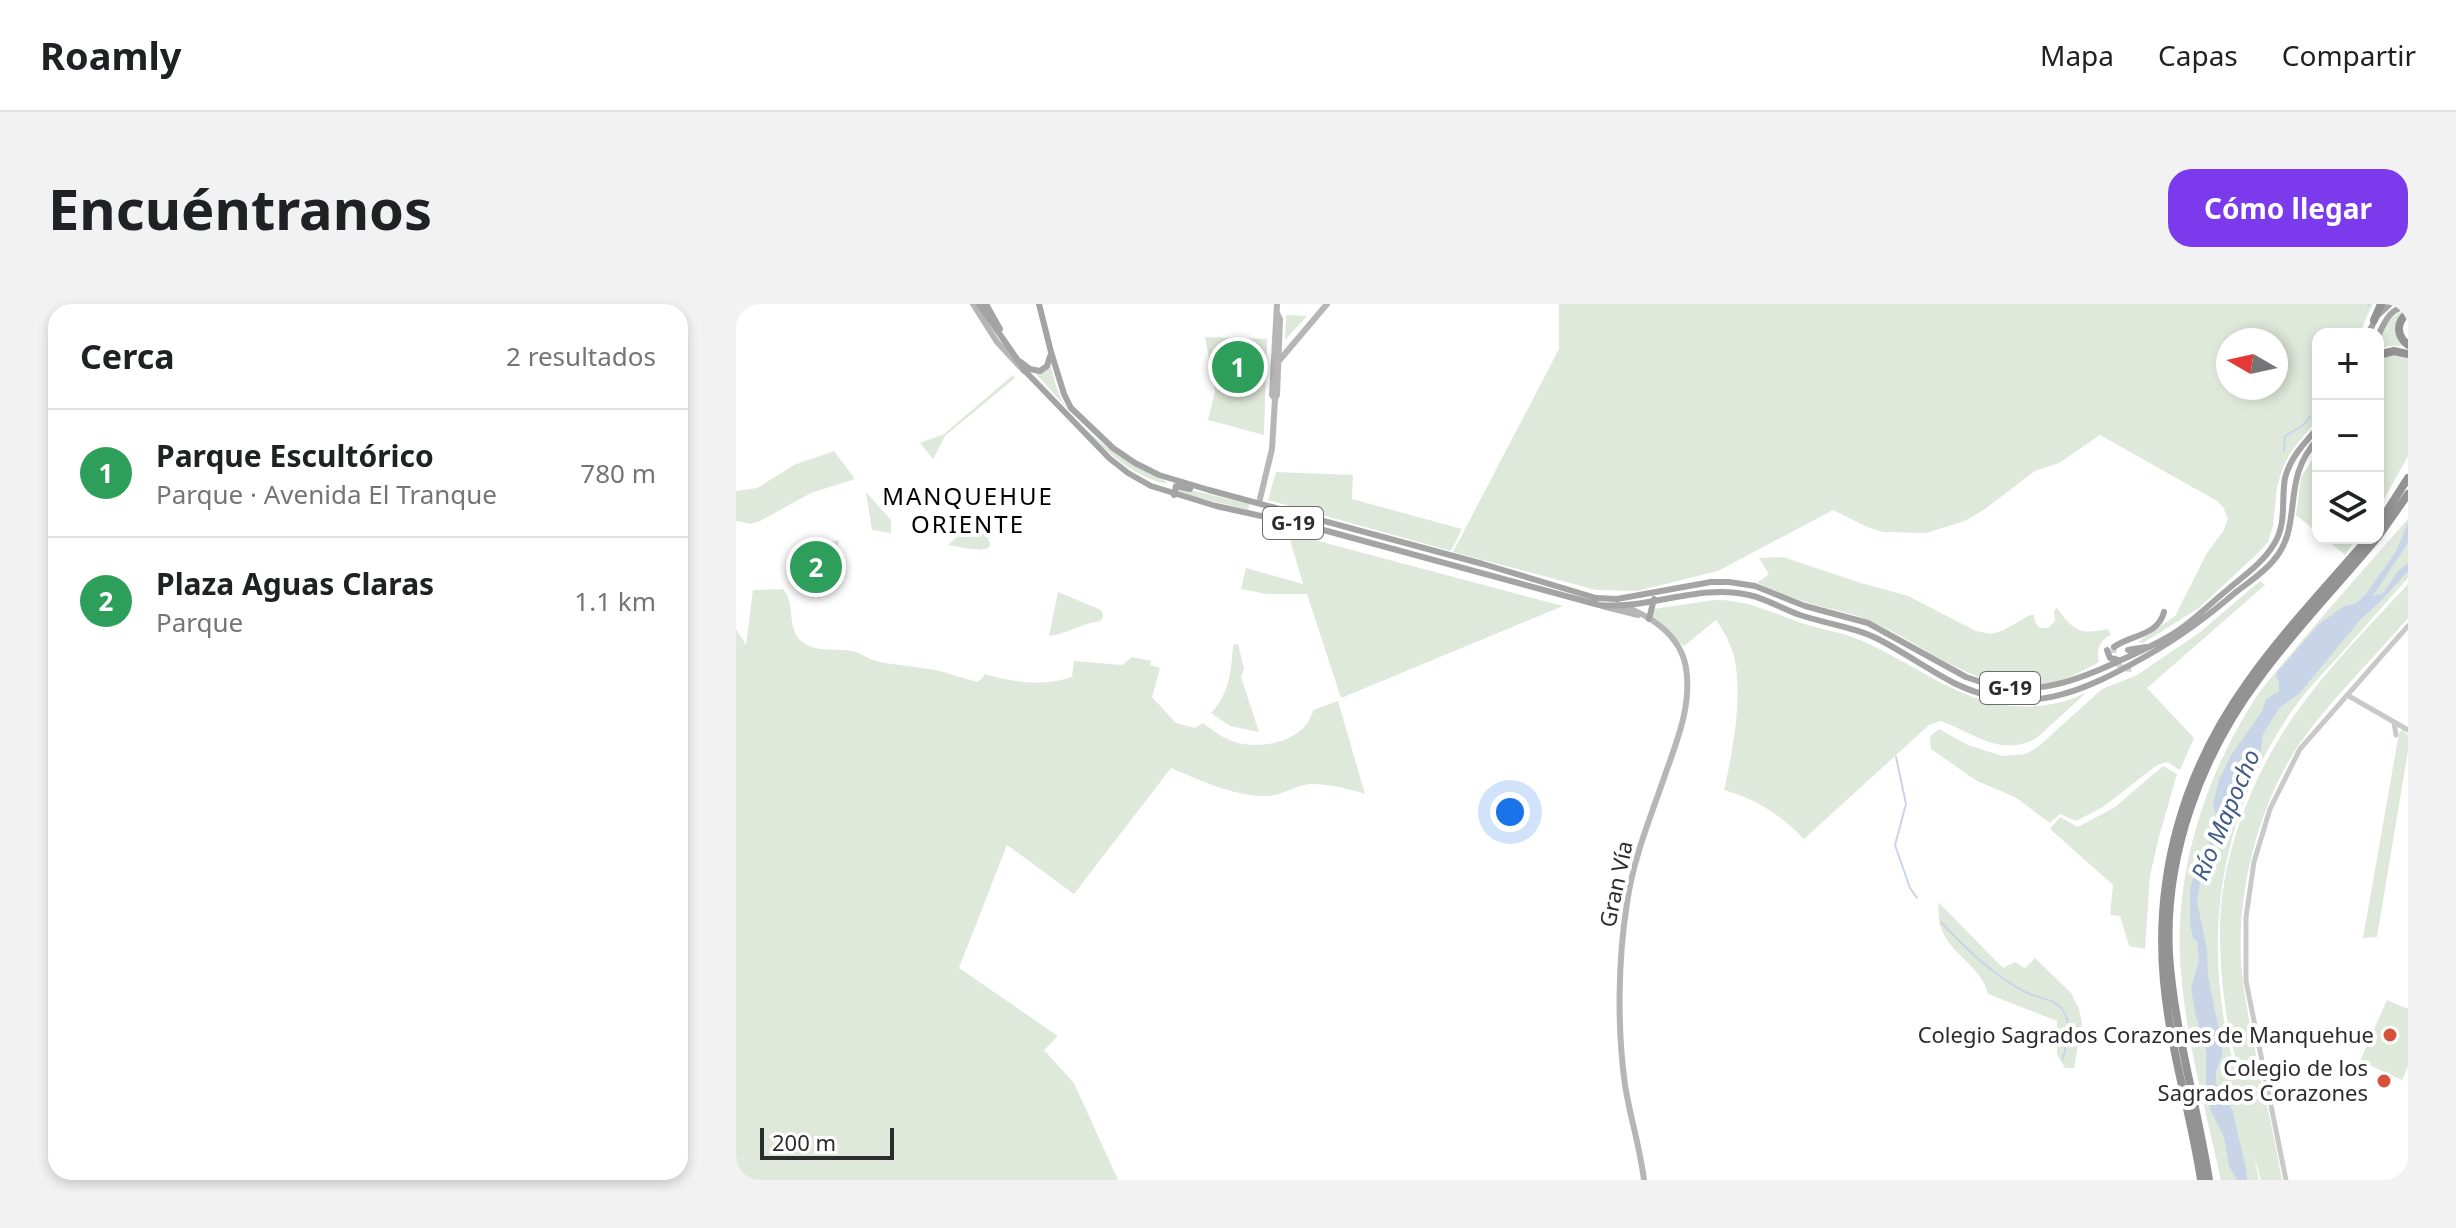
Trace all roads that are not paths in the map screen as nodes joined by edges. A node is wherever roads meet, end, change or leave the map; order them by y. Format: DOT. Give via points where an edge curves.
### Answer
graph roads {
  1 [pos="973,304"];
  2 [pos="979,304"];
  3 [pos="986,304"];
  4 [pos="1039,304"];
  5 [pos="1277,304"];
  6 [pos="1327,304"];
  7 [pos="2390,304"];
  8 [pos="2408,306"];
  9 [pos="2379,310"];
  10 [pos="1277,312"];
  11 [pos="2408,313"];
  12 [pos="2381,328"];
  13 [pos="1280,341"];
  14 [pos="2408,345"];
  15 [pos="1007,346"];
  16 [pos="1291,346"];
  17 [pos="1051,352"];
  18 [pos="2384,354"];
  19 [pos="2408,354"];
  20 [pos="1276,359"];
  21 [pos="1019,361"];
  22 [pos="1026,372"];
  23 [pos="2312,435"];
  24 [pos="2312,446"];
  25 [pos="1168,478"];
  26 [pos="2408,478"];
  27 [pos="1159,489"];
  28 [pos="1209,490"];
  29 [pos="2408,494"];
  30 [pos="1174,495"];
  31 [pos="2408,502"];
  32 [pos="1259,503"];
  33 [pos="2384,516"];
  34 [pos="2389,523"];
  35 [pos="1302,525"];
  36 [pos="2384,530"];
  37 [pos="2363,544"];
  38 [pos="2373,544"];
  39 [pos="1729,582"];
  40 [pos="1660,591"];
  41 [pos="1677,598"];
  42 [pos="1597,601"];
  43 [pos="1653,603"];
  44 [pos="1620,606"];
  45 [pos="2164,612"];
  46 [pos="1647,618"];
  47 [pos="2408,626"];
  48 [pos="2114,647"];
  49 [pos="2152,649"];
  50 [pos="2128,650"];
  51 [pos="2122,660"];
  52 [pos="2104,668"];
  53 [pos="2134,668"];
  54 [pos="2347,695"];
  55 [pos="2393,722"];
  56 [pos="2408,730"];
  57 [pos="2396,735"];
  58 [pos="1644,1180"];
  59 [pos="2201,1180"];
  60 [pos="2209,1180"];
  61 [pos="2286,1180"];
  1 -- 22 [label="main road, G-19" via="997,342"];
  2 -- 15 [label="main road"];
  3 -- 15 [label="main road"];
  4 -- 17 [label="main road, G-19"];
  5 -- 10 [label="main road"];
  6 -- 16 [label="main road"];
  7 -- 9 [label="main road"];
  8 -- 12 [label="main road" via="2395,309"];
  10 -- 13 [label="main road"];
  10 -- 20 [label="main road"];
  11 -- 14 [label="highway" via="2399,331"];
  13 -- 16 [label="main road"];
  13 -- 20 [label="main road"];
  15 -- 21 [label="main road"];
  16 -- 20 [label="main road"];
  17 -- 21 [label="main road" via="1040,371"];
  17 -- 25 [label="main road, G-19" via="1064,394 1077,414 1126,457"];
  18 -- 19 [label="highway"];
  20 -- 32 [label="main road" via="1272,449"];
  21 -- 22 [label="main road"];
  22 -- 27 [label="main road, G-19" via="1109,458"];
  23 -- 49 [label="main road, G-19" via="2288,469 2280,531 2270,551"];
  24 -- 49 [label="main road, G-19" via="2297,472 2289,531 2277,557 2192,628"];
  25 -- 27 [label="main road" via="1168,486"];
  25 -- 28 [label="main road, G-19"];
  26 -- 33 [label="highway"];
  27 -- 30 [label="main road, G-19"];
  28 -- 30 [label="main road" via="1178,486"];
  28 -- 32 [label="main road, G-19"];
  29 -- 34 [label="highway"];
  30 -- 35 [label="main road, G-19"];
  31 -- 34 [label="highway"];
  32 -- 35 [label="main road" via="1263,513"];
  32 -- 42 [label="main road, G-19"];
  34 -- 36 [label="highway"];
  35 -- 42 [label="main road, G-19"];
  37 -- 59 [label="highway" via="2237,698 2198,767 2175,834 2164,893 2162,960"];
  38 -- 60 [label="highway" via="2256,682 2211,757 2185,827 2171,898 2169,953"];
  39 -- 40 [label="main road, G-19"];
  39 -- 41 [label="main road"];
  39 -- 52 [label="main road, G-19" via="1868,623 1957,673 1993,686 2045,688"];
  40 -- 42 [label="main road, G-19"];
  40 -- 43 [label="main road"];
  41 -- 43 [label="main road, G-19"];
  41 -- 49 [label="main road, G-19" via="1721,592 1753,596 1872,636 1954,683 2009,699 2076,692"];
  42 -- 44 [label="main road, G-19"];
  42 -- 46 [label="main road, Gran Vía"];
  43 -- 44 [label="main road, G-19"];
  43 -- 46 [label="main road"];
  44 -- 46 [label="main road, Gran Vía"];
  45 -- 48 [label="main road" via="2160,623"];
  46 -- 58 [label="main road, Gran Vía" via="1678,646 1687,684 1679,737 1630,886 1623,935 1625,1081"];
  47 -- 54 [label="street"];
  49 -- 50 [label="main road"];
  49 -- 51 [label="main road, G-19"];
  49 -- 53 [label="main road"];
  51 -- 52 [label="main road, G-19"];
  51 -- 52 [label="main road" via="2112,659 2107,650"];
  54 -- 55 [label="street"];
  54 -- 61 [label="street" via="2305,741 2283,780 2262,833 2248,893 2247,990"];
  55 -- 56 [label="street"];
  55 -- 57 [label="street"];
}
